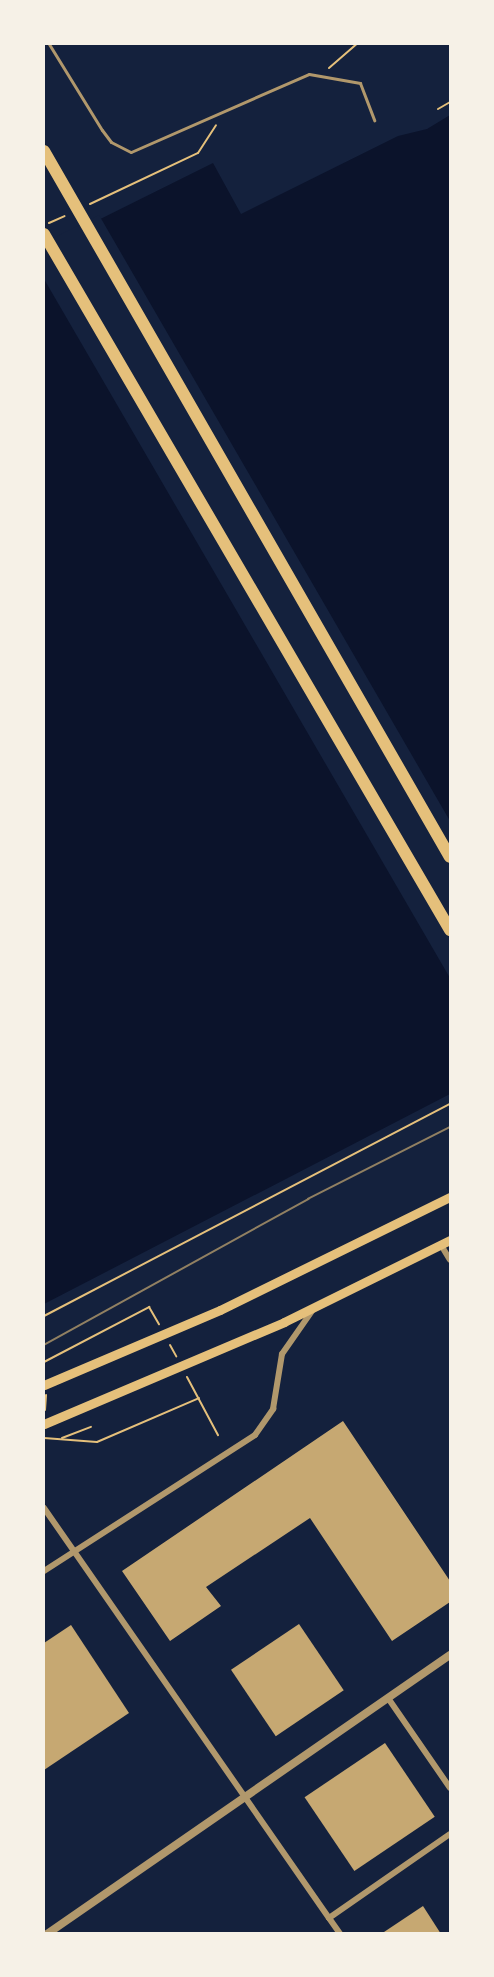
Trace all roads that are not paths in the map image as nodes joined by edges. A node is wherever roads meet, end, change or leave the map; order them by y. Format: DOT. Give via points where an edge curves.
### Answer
graph roads {
  1 [pos="49,44"];
  2 [pos="374,120"];
  3 [pos="44,151"];
  4 [pos="44,234"];
  5 [pos="450,857"];
  6 [pos="450,930"];
  7 [pos="450,1197"];
  8 [pos="450,1240"];
  9 [pos="441,1245"];
  10 [pos="450,1260"];
  11 [pos="314,1309"];
  12 [pos="44,1385"];
  13 [pos="44,1420"];
  14 [pos="44,1508"];
  15 [pos="74,1552"];
  16 [pos="44,1571"];
  17 [pos="450,1655"];
  18 [pos="388,1698"];
  19 [pos="450,1788"];
  20 [pos="246,1795"];
  21 [pos="450,1834"];
  22 [pos="329,1918"];
  23 [pos="46,1934"];
  24 [pos="340,1934"];
  1 -- 2 [label="lane" via="102,130 121,149 131,152 309,74 360,83"];
  3 -- 5 [label="highway"];
  4 -- 6 [label="highway"];
  7 -- 12 [label="main road" via="220,1310"];
  8 -- 9 [label="main road"];
  9 -- 10 [label="street"];
  9 -- 11 [label="main road"];
  11 -- 13 [label="main road"];
  11 -- 15 [label="street" via="282,1354 273,1409 255,1435"];
  14 -- 15 [label="street"];
  15 -- 16 [label="street"];
  15 -- 20 [label="street"];
  17 -- 18 [label="street"];
  18 -- 19 [label="street"];
  18 -- 20 [label="street"];
  20 -- 22 [label="street"];
  20 -- 23 [label="street"];
  21 -- 22 [label="street"];
  22 -- 24 [label="street"];
}
